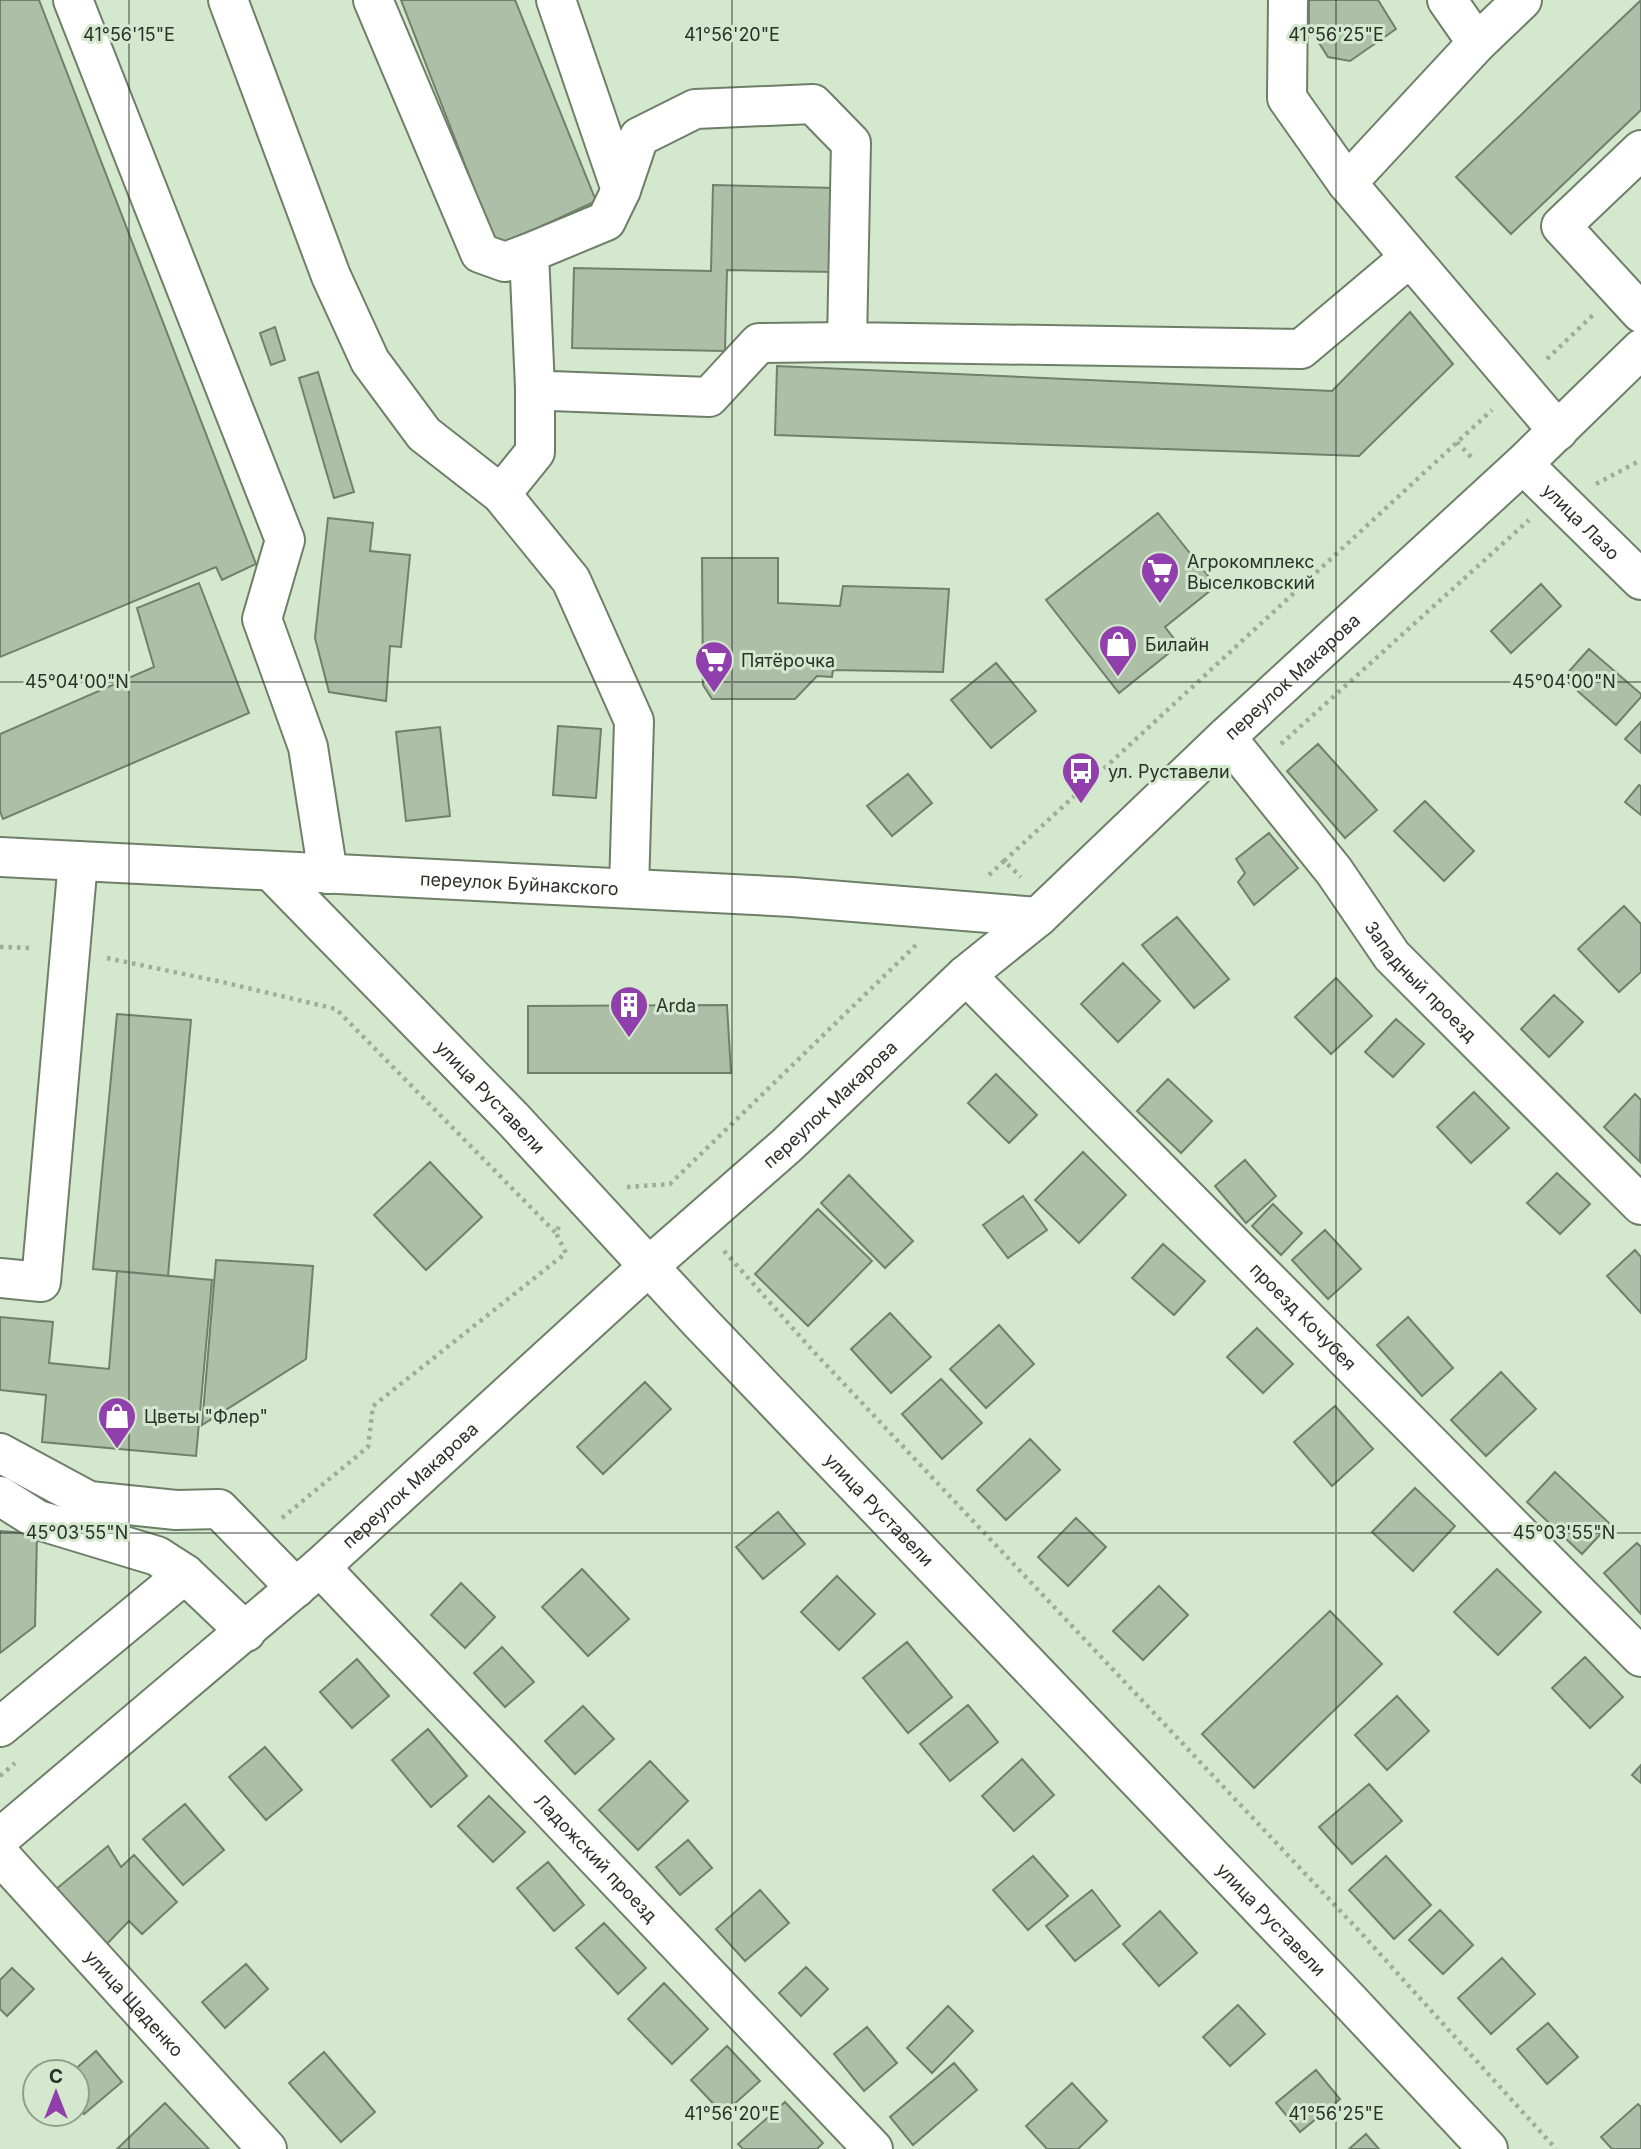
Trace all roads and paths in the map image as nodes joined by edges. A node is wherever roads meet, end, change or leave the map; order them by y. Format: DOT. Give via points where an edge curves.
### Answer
graph roads {
  1 [pos="73,0"];
  2 [pos="228,0"];
  3 [pos="373,0"];
  4 [pos="556,0"];
  5 [pos="1288,0"];
  6 [pos="1447,0"];
  7 [pos="1522,0"];
  8 [pos="1477,43"];
  9 [pos="1641,150"];
  10 [pos="1347,183"];
  11 [pos="621,190"];
  12 [pos="529,253"];
  13 [pos="1409,258"];
  14 [pos="1631,302"];
  15 [pos="847,342"];
  16 [pos="1641,349"];
  17 [pos="1518,385"];
  18 [pos="535,388"];
  19 [pos="1558,431"];
  20 [pos="1523,464"];
  21 [pos="501,494"];
  22 [pos="1641,580"];
  23 [pos="1226,737"];
  24 [pos="0,857"];
  25 [pos="78,861"];
  26 [pos="1004,861"];
  27 [pos="271,871"];
  28 [pos="328,874"];
  29 [pos="629,888"];
  30 [pos="953,909"];
  31 [pos="1038,917"];
  32 [pos="0,947"];
  33 [pos="70,950"];
  34 [pos="967,975"];
  35 [pos="619,1185"];
  36 [pos="578,1188"];
  37 [pos="1641,1205"];
  38 [pos="556,1233"];
  39 [pos="721,1248"];
  40 [pos="649,1266"];
  41 [pos="0,1278"];
  42 [pos="0,1452"];
  43 [pos="0,1496"];
  44 [pos="251,1542"];
  45 [pos="185,1574"];
  46 [pos="308,1577"];
  47 [pos="246,1632"];
  48 [pos="1641,1657"];
  49 [pos="0,1727"];
  50 [pos="0,1838"];
  51 [pos="0,1855"];
  52 [pos="267,2149"];
  53 [pos="873,2149"];
  54 [pos="1488,2149"];
  55 [pos="1556,2149"];
  1 -- 28 [label="street" via="285,540 262,619 308,747"];
  2 -- 21 [label="street" via="331,276 370,361 424,434"];
  3 -- 12 [label="street" via="480,253 505,262"];
  4 -- 11 [label="street"];
  5 -- 10 [label="street" via="1287,98"];
  6 -- 8 [label="street"];
  7 -- 8 [label="street"];
  8 -- 10 [label="street"];
  9 -- 14 [label="street" via="1561,226"];
  10 -- 13 [label="street"];
  11 -- 12 [label="street" via="606,221"];
  11 -- 15 [label="street" via="639,137 695,108 813,104 851,143"];
  12 -- 18 [label="street"];
  13 -- 15 [label="street" via="1301,349"];
  13 -- 17 [label="street"];
  14 -- 17 [label="path"];
  15 -- 18 [label="street" via="759,343 709,397"];
  16 -- 19 [label="street, переулок Макарова"];
  17 -- 19 [label="street"];
  17 -- 26 [label="path"];
  18 -- 21 [label="street" via="534,452"];
  19 -- 20 [label="street, переулок Макарова"];
  20 -- 22 [label="street, улица Лазо"];
  20 -- 23 [label="street, переулок Макарова"];
  21 -- 29 [label="street" via="571,580 634,721"];
  23 -- 31 [label="street, переулок Макарова"];
  23 -- 37 [label="street, Западный проезд" via="1334,872 1392,956"];
  24 -- 25 [label="street, переулок Буйнакского"];
  25 -- 27 [label="street, переулок Буйнакского"];
  25 -- 33 [label="street"];
  27 -- 28 [label="street, переулок Буйнакского"];
  27 -- 36 [label="street, улица Руставели"];
  28 -- 29 [label="street, переулок Буйнакского"];
  29 -- 30 [label="street, переулок Буйнакского"];
  30 -- 31 [label="street, переулок Буйнакского"];
  30 -- 35 [label="path" via="670,1184"];
  31 -- 34 [label="street, переулок Макарова"];
  32 -- 33 [label="path"];
  33 -- 38 [label="path" via="336,1009"];
  33 -- 41 [label="street" via="41,1282"];
  34 -- 40 [label="street, переулок Макарова" via="800,1133"];
  34 -- 48 [label="street, проезд Кочубея"];
  36 -- 38 [label="path"];
  36 -- 40 [label="street, улица Руставели"];
  38 -- 44 [label="path" via="566,1254 373,1406 368,1447"];
  39 -- 55 [label="path" via="1362,1934"];
  40 -- 46 [label="street, переулок Макарова"];
  40 -- 54 [label="street, улица Руставели"];
  42 -- 44 [label="street, Ладожский проезд" via="89,1501 176,1510 219,1509"];
  43 -- 45 [label="street" via="38,1520 157,1556"];
  44 -- 46 [label="street, Ладожский проезд"];
  45 -- 47 [label="street"];
  45 -- 49 [label="street"];
  46 -- 47 [label="street, переулок Макарова"];
  46 -- 53 [label="street, Ладожский проезд"];
  47 -- 50 [label="street, переулок Макарова"];
  51 -- 52 [label="street, улица Щаденко"];
}
